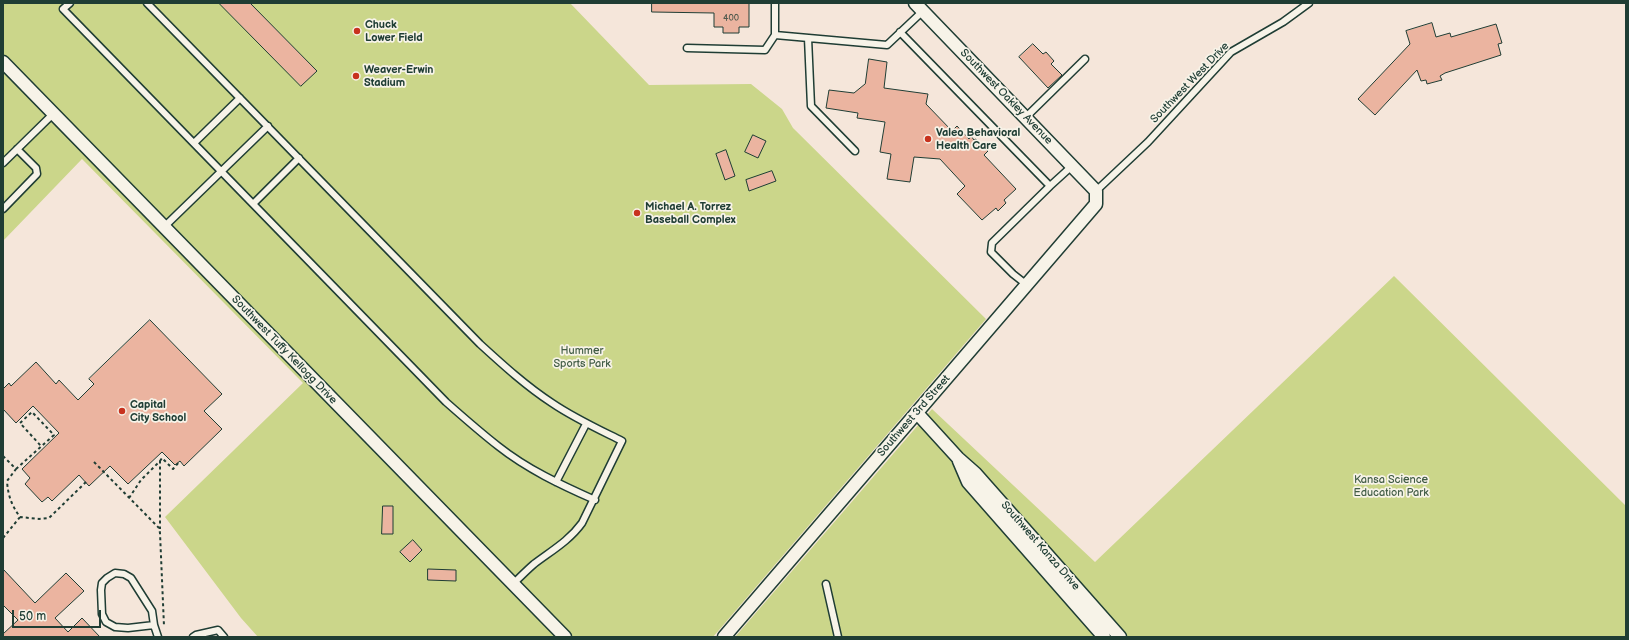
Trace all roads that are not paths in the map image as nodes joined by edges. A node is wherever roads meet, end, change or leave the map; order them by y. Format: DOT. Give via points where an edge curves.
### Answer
graph roads {
  1 [pos="70,3"];
  2 [pos="147,3"];
  3 [pos="775,3"];
  4 [pos="1309,3"];
  5 [pos="919,7"];
  6 [pos="900,32"];
  7 [pos="775,35"];
  8 [pos="808,38"];
  9 [pos="687,48"];
  10 [pos="1084,59"];
  11 [pos="3,62"];
  12 [pos="240,98"];
  13 [pos="53,114"];
  14 [pos="1026,118"];
  15 [pos="268,126"];
  16 [pos="194,143"];
  17 [pos="18,149"];
  18 [pos="855,152"];
  19 [pos="299,158"];
  20 [pos="3,163"];
  21 [pos="1072,166"];
  22 [pos="221,171"];
  23 [pos="1050,186"];
  24 [pos="1096,191"];
  25 [pos="253,204"];
  26 [pos="3,208"];
  27 [pos="164,227"];
  28 [pos="1027,285"];
  29 [pos="917,413"];
  30 [pos="586,424"];
  31 [pos="958,458"];
  32 [pos="556,482"];
  33 [pos="595,500"];
  34 [pos="513,584"];
  35 [pos="826,584"];
  36 [pos="154,625"];
  37 [pos="158,637"];
  38 [pos="193,637"];
  39 [pos="224,637"];
  40 [pos="565,637"];
  41 [pos="724,637"];
  42 [pos="838,637"];
  43 [pos="1104,637"];
  44 [pos="1120,637"];
  1 -- 16 [label="lane" via="63,9"];
  2 -- 12 [label="lane"];
  3 -- 7 [label="lane"];
  4 -- 24 [label="lane, Southwest West Drive" via="1283,22 1231,52 1148,142"];
  5 -- 6 [label="lane"];
  5 -- 14 [label="street, Southwest Oakley Avenue"];
  6 -- 8 [label="lane" via="887,45"];
  6 -- 23 [label="lane"];
  7 -- 8 [label="lane"];
  7 -- 9 [label="lane" via="765,50"];
  8 -- 18 [label="lane" via="811,106"];
  10 -- 14 [label="lane"];
  11 -- 13 [label="street, Southwest Tuffy Kellogg Drive"];
  12 -- 15 [label="lane"];
  12 -- 16 [label="lane"];
  13 -- 17 [label="lane"];
  13 -- 27 [label="street, Southwest Tuffy Kellogg Drive"];
  14 -- 21 [label="street, Southwest Oakley Avenue"];
  15 -- 19 [label="lane"];
  15 -- 22 [label="lane"];
  16 -- 22 [label="lane"];
  17 -- 20 [label="lane"];
  17 -- 26 [label="lane" via="36,168 37,174"];
  19 -- 25 [label="lane"];
  19 -- 30 [label="lane" via="495,358 552,404"];
  21 -- 23 [label="lane"];
  21 -- 24 [label="street, Southwest Oakley Avenue"];
  22 -- 25 [label="lane"];
  22 -- 27 [label="lane"];
  23 -- 28 [label="lane" via="992,243 992,252"];
  24 -- 28 [label="street, Southwest 3rd Street" via="1096,204"];
  25 -- 32 [label="lane" via="446,402 499,446"];
  27 -- 34 [label="street, Southwest Tuffy Kellogg Drive"];
  28 -- 29 [label="street, Southwest 3rd Street"];
  29 -- 31 [label="street, Southwest Kanza Drive"];
  29 -- 41 [label="street, Southwest 3rd Street"];
  30 -- 32 [label="lane"];
  30 -- 33 [label="lane" via="622,441"];
  31 -- 43 [label="street, Southwest Kanza Drive" via="968,482"];
  31 -- 44 [label="street, Southwest Kanza Drive" via="975,473"];
  32 -- 33 [label="lane"];
  33 -- 34 [label="lane" via="574,534 533,565"];
  34 -- 40 [label="street, Southwest Tuffy Kellogg Drive"];
  35 -- 42 [label="lane"];
  36 -- 36 [label="lane" via="152,611 131,578 115,573 102,583 102,614 106,622 115,627 128,628"];
  36 -- 37 [label="lane"];
  38 -- 39 [label="lane" via="218,630"];
}
